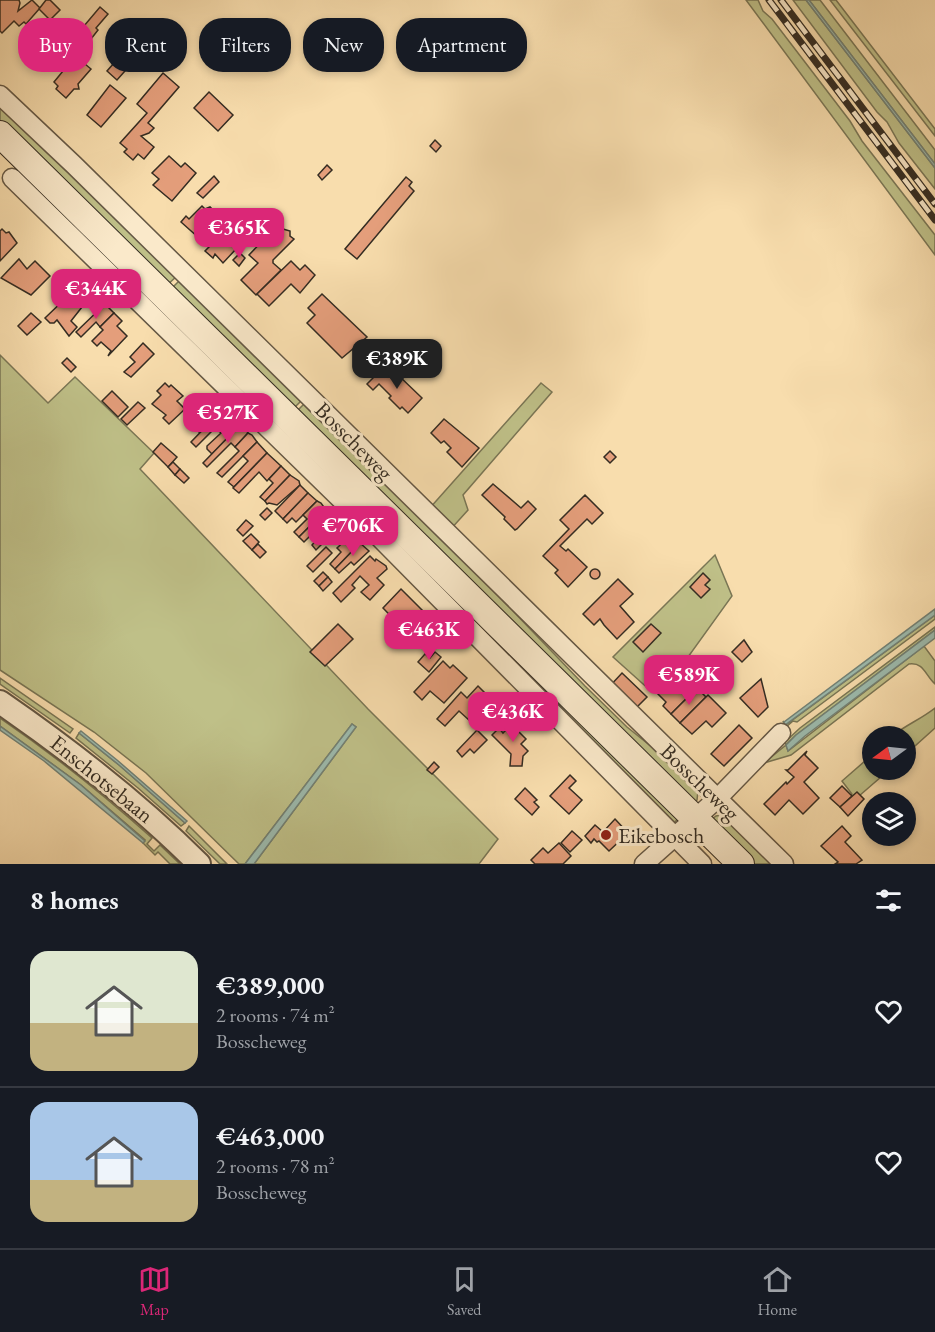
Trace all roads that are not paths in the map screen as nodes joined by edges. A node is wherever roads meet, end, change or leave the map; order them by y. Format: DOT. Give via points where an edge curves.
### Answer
graph roads {
  1 [pos="0,95"];
  2 [pos="0,134"];
  3 [pos="12,178"];
  4 [pos="140,288"];
  5 [pos="0,702"];
  6 [pos="781,733"];
  7 [pos="717,799"];
  8 [pos="695,818"];
  9 [pos="674,837"];
  10 [pos="199,864"];
  11 [pos="644,864"];
  12 [pos="702,864"];
  13 [pos="741,864"];
  14 [pos="784,864"];
  1 -- 7 [label="street, Bosscheweg"];
  2 -- 4 [label="main road, Bosscheweg"];
  3 -- 4 [label="street, Bosscheweg"];
  4 -- 8 [label="main road, Bosscheweg"];
  4 -- 9 [label="street, Bosscheweg"];
  5 -- 10 [label="street, Enschotsebaan" via="110,782"];
  6 -- 7 [label="street"];
  7 -- 8 [label="street"];
  7 -- 14 [label="street, Bosscheweg"];
  8 -- 9 [label="street"];
  8 -- 13 [label="main road, Bosscheweg"];
  9 -- 11 [label="street"];
  9 -- 12 [label="street, Bosscheweg"];
}
